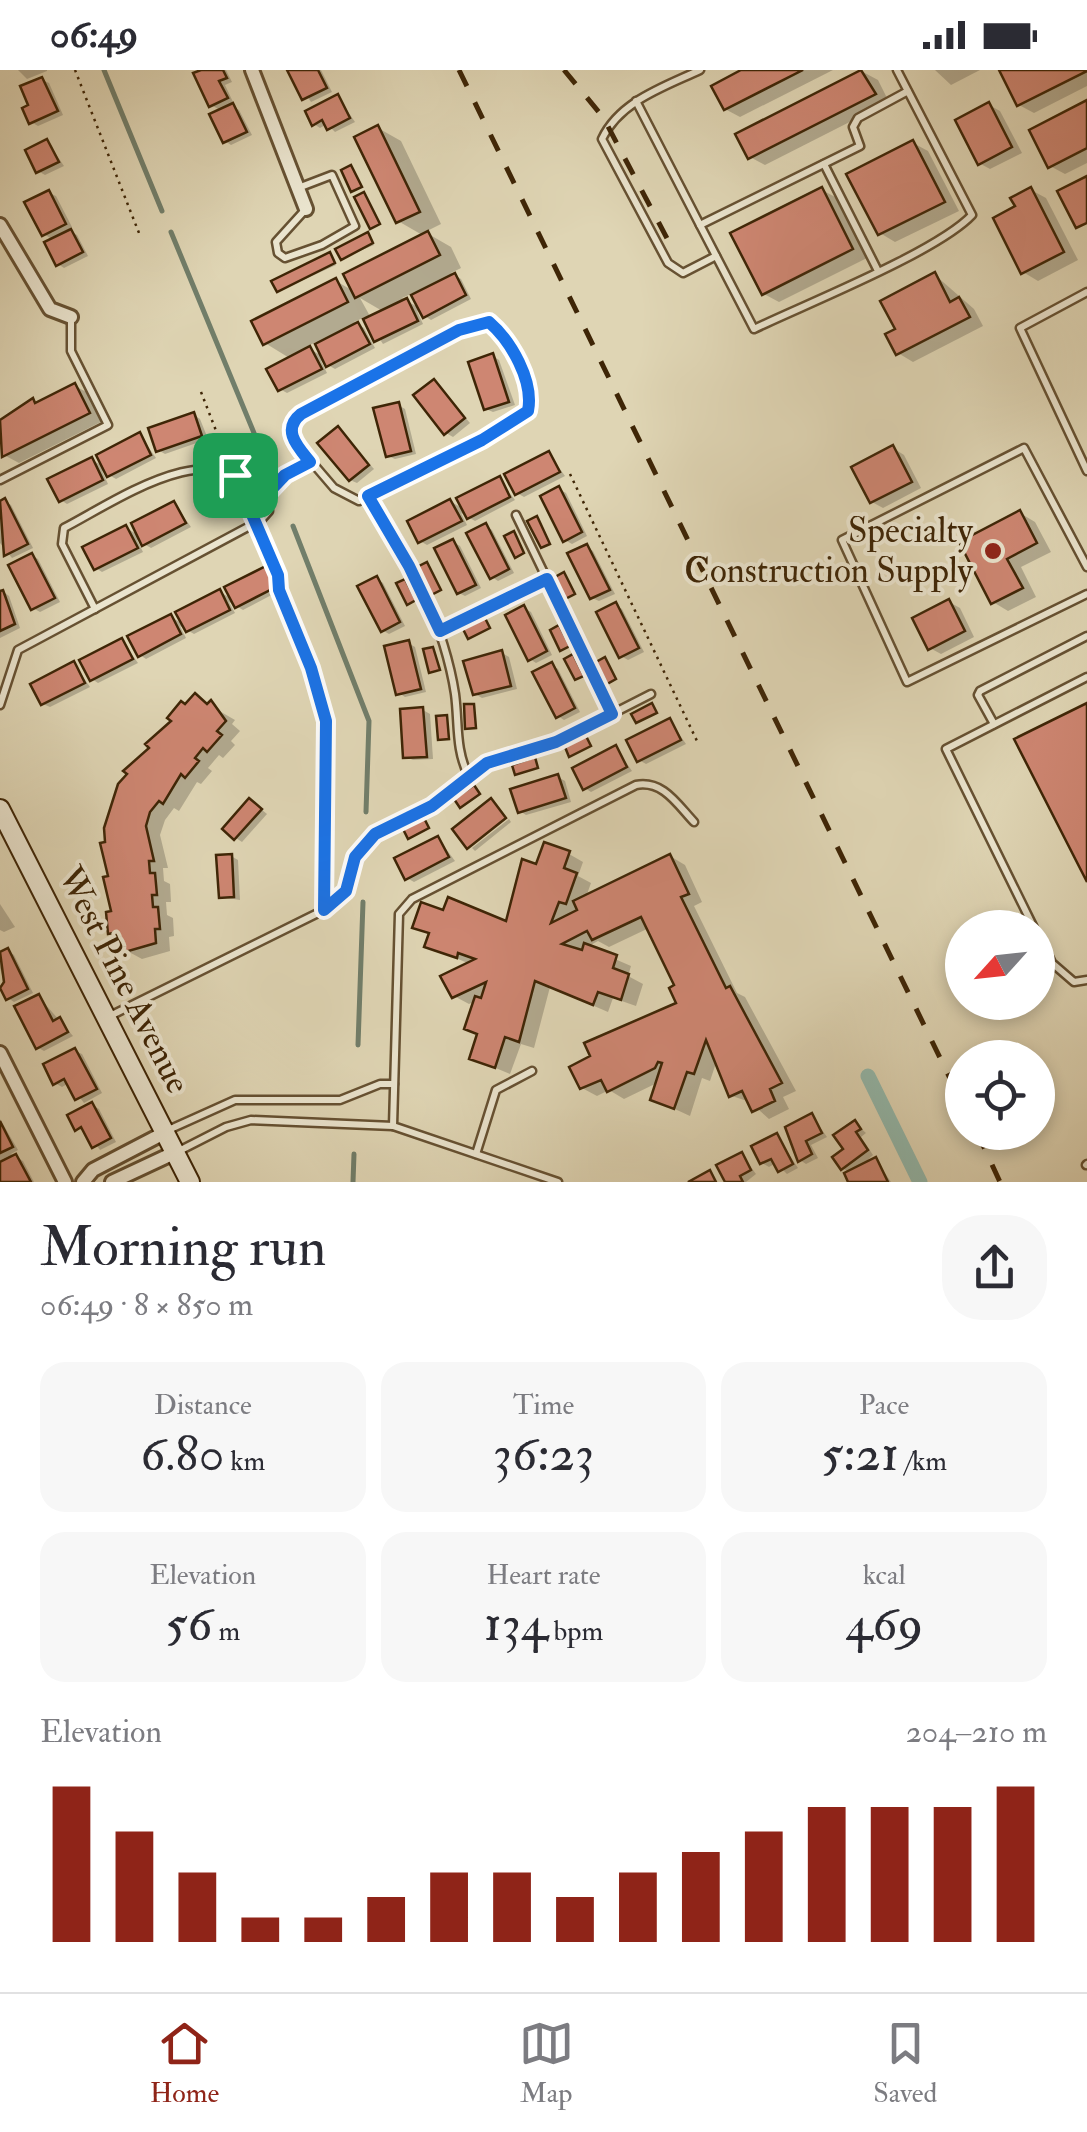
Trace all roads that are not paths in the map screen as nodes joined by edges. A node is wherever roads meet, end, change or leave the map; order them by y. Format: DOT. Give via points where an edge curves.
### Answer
graph roads {
  1 [pos="252,70"];
  2 [pos="700,70"];
  3 [pos="897,70"];
  4 [pos="908,91"];
  5 [pos="636,101"];
  6 [pos="824,164"];
  7 [pos="298,188"];
  8 [pos="306,209"];
  9 [pos="0,225"];
  10 [pos="700,225"];
  11 [pos="716,256"];
  12 [pos="877,270"];
  13 [pos="1087,292"];
  14 [pos="71,317"];
  15 [pos="310,462"];
  16 [pos="1087,471"];
  17 [pos="0,480"];
  18 [pos="267,494"];
  19 [pos="368,496"];
  20 [pos="516,514"];
  21 [pos="1087,567"];
  22 [pos="547,579"];
  23 [pos="1087,594"];
  24 [pos="95,608"];
  25 [pos="440,631"];
  26 [pos="1087,636"];
  27 [pos="1087,677"];
  28 [pos="651,694"];
  29 [pos="0,705"];
  30 [pos="612,714"];
  31 [pos="994,724"];
  32 [pos="468,777"];
  33 [pos="0,809"];
  34 [pos="694,822"];
  35 [pos="1026,910"];
  36 [pos="1055,964"];
  37 [pos="1087,980"];
  38 [pos="107,1018"];
  39 [pos="0,1053"];
  40 [pos="532,1071"];
  41 [pos="394,1084"];
  42 [pos="393,1126"];
  43 [pos="166,1132"];
  44 [pos="176,1152"];
  45 [pos="476,1154"];
  46 [pos="65,1182"];
  47 [pos="83,1182"];
  48 [pos="112,1182"];
  49 [pos="190,1182"];
  50 [pos="558,1182"];
  1 -- 7 [label="street"];
  2 -- 5 [label="lane"];
  3 -- 4 [label="lane"];
  4 -- 6 [label="lane" via="858,118 853,127 860,146"];
  4 -- 12 [label="lane" via="972,214"];
  5 -- 10 [label="lane"];
  5 -- 11 [label="lane" via="602,139 668,263 683,273"];
  6 -- 10 [label="lane"];
  6 -- 12 [label="lane"];
  7 -- 8 [label="street"];
  7 -- 8 [label="lane" via="332,175 355,226 285,258 276,242"];
  9 -- 14 [label="street" via="50,309"];
  10 -- 11 [label="lane"];
  11 -- 12 [label="lane" via="754,328"];
  13 -- 16 [label="lane" via="1020,328"];
  14 -- 17 [label="lane" via="71,351 108,425"];
  15 -- 18 [label="lane"];
  15 -- 19 [label="lane" via="342,494 359,501"];
  15 -- 19 [label="lane" via="292,439 292,424 301,414 459,330 489,322 527,381 528,411"];
  18 -- 24 [label="lane" via="269,512 256,523"];
  18 -- 24 [label="lane" via="235,475 174,471 64,528 62,544"];
  19 -- 25 [label="lane"];
  20 -- 22 [label="lane"];
  21 -- 23 [label="lane" via="1024,448 842,540 907,682"];
  22 -- 25 [label="lane"];
  22 -- 30 [label="lane"];
  24 -- 29 [label="lane" via="18,650"];
  25 -- 32 [label="lane" via="455,694 458,755"];
  26 -- 31 [label="lane" via="980,691"];
  27 -- 31 [label="lane"];
  28 -- 30 [label="lane"];
  30 -- 32 [label="lane" via="556,742 487,763"];
  31 -- 35 [label="lane" via="946,749"];
  32 -- 38 [label="lane" via="432,806 364,843 346,891 324,910"];
  33 -- 38 [label="street, West Pine Avenue"];
  34 -- 41 [label="lane" via="662,789 636,785 404,905"];
  36 -- 37 [label="lane" via="1074,982"];
  38 -- 43 [label="street, West Pine Avenue"];
  39 -- 46 [label="street"];
  40 -- 45 [label="lane" via="496,1090"];
  41 -- 42 [label="lane"];
  41 -- 43 [label="lane" via="340,1100 236,1100"];
  42 -- 44 [label="lane" via="251,1120"];
  42 -- 45 [label="lane"];
  43 -- 44 [label="street, West Pine Avenue"];
  43 -- 47 [label="street" via="93,1170"];
  44 -- 48 [label="street"];
  44 -- 49 [label="street, West Pine Avenue"];
  45 -- 50 [label="lane"];
}
